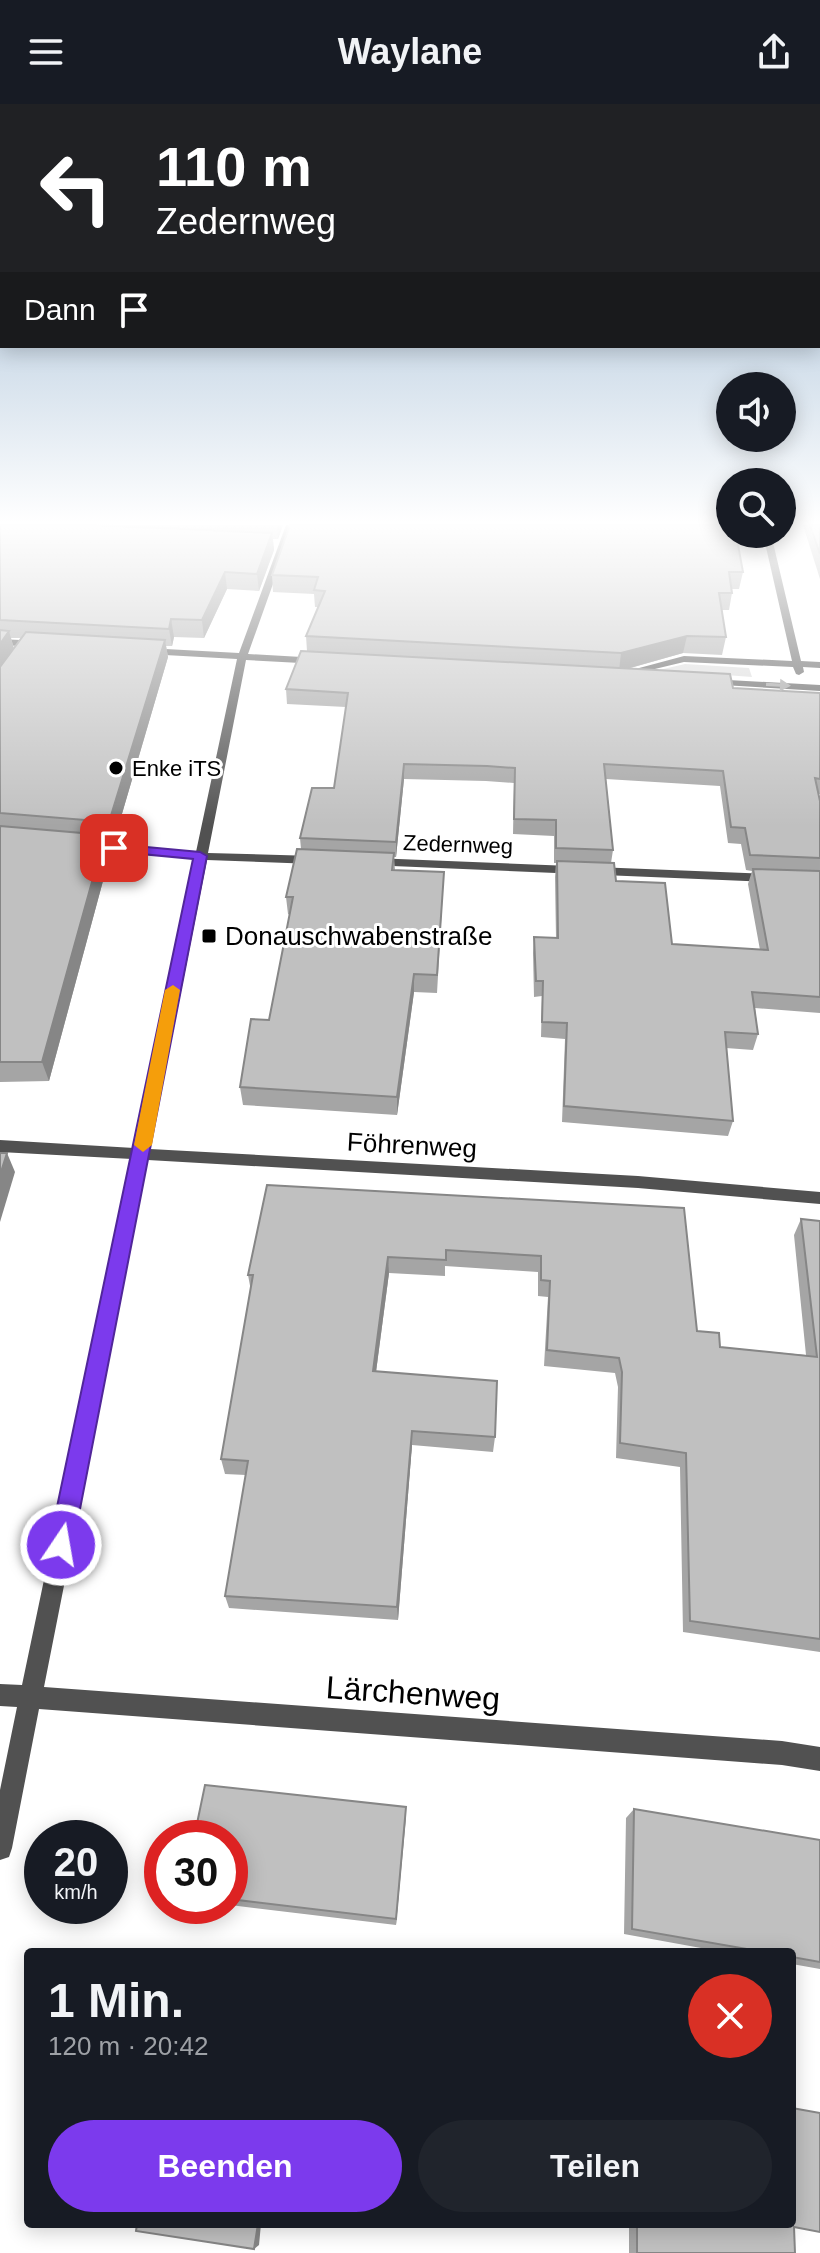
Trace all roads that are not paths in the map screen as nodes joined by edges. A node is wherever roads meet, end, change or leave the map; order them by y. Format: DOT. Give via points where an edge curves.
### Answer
graph roads {
  1 [pos="251,625"];
  2 [pos="788,625"];
  3 [pos="0,642"];
  4 [pos="57,645"];
  5 [pos="134,650"];
  6 [pos="242,657"];
  7 [pos="336,662"];
  8 [pos="796,663"];
  9 [pos="820,665"];
  10 [pos="600,676"];
  11 [pos="616,677"];
  12 [pos="663,680"];
  13 [pos="695,681"];
  14 [pos="805,687"];
  15 [pos="820,688"];
  16 [pos="77,845"];
  17 [pos="200,856"];
  18 [pos="325,860"];
  19 [pos="357,861"];
  20 [pos="790,879"];
  21 [pos="0,1146"];
  22 [pos="142,1153"];
  23 [pos="820,1198"];
  24 [pos="0,1695"];
  25 [pos="30,1697"];
  26 [pos="820,1759"];
  27 [pos="0,1848"];
  1 -- 6 [label="street"];
  2 -- 8 [label="street"];
  3 -- 4 [label="street"];
  5 -- 6 [label="street"];
  6 -- 7 [label="street"];
  6 -- 17 [label="street"];
  8 -- 9 [label="street"];
  8 -- 11 [label="street" via="684,659"];
  8 -- 14 [label="street"];
  10 -- 11 [label="street"];
  11 -- 12 [label="street"];
  13 -- 14 [label="street, one-way"];
  14 -- 15 [label="street"];
  16 -- 17 [label="street"];
  17 -- 18 [label="street"];
  17 -- 22 [label="street"];
  19 -- 20 [label="street, Zedernweg"];
  21 -- 22 [label="street, Föhrenweg"];
  22 -- 23 [label="street, Föhrenweg"];
  22 -- 25 [label="street"];
  24 -- 25 [label="street, Lärchenweg"];
  25 -- 26 [label="street, Lärchenweg"];
  25 -- 27 [label="street"];
}
